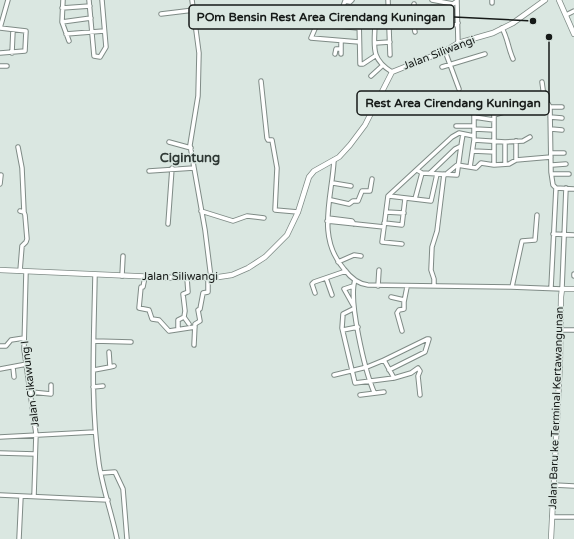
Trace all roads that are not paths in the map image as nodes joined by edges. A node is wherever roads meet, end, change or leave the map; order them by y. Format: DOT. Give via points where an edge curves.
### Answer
graph roads {
  1 [pos="8,0"];
  2 [pos="63,0"];
  3 [pos="89,0"];
  4 [pos="102,0"];
  5 [pos="192,0"];
  6 [pos="352,0"];
  7 [pos="388,0"];
  8 [pos="432,0"];
  9 [pos="546,0"];
  10 [pos="559,0"];
  11 [pos="457,1"];
  12 [pos="414,4"];
  13 [pos="90,6"];
  14 [pos="62,8"];
  15 [pos="202,9"];
  16 [pos="194,10"];
  17 [pos="574,11"];
  18 [pos="349,12"];
  19 [pos="161,14"];
  20 [pos="566,15"];
  21 [pos="359,16"];
  22 [pos="91,18"];
  23 [pos="389,19"];
  24 [pos="375,21"];
  25 [pos="62,22"];
  26 [pos="413,22"];
  27 [pos="458,23"];
  28 [pos="345,27"];
  29 [pos="389,27"];
  30 [pos="0,28"];
  31 [pos="358,28"];
  32 [pos="502,28"];
  33 [pos="14,30"];
  34 [pos="104,31"];
  35 [pos="92,32"];
  36 [pos="415,32"];
  37 [pos="66,34"];
  38 [pos="574,34"];
  39 [pos="69,41"];
  40 [pos="341,41"];
  41 [pos="359,42"];
  42 [pos="390,42"];
  43 [pos="375,43"];
  44 [pos="458,43"];
  45 [pos="341,50"];
  46 [pos="445,51"];
  47 [pos="0,53"];
  48 [pos="12,53"];
  49 [pos="335,54"];
  50 [pos="341,54"];
  51 [pos="485,54"];
  52 [pos="390,55"];
  53 [pos="375,56"];
  54 [pos="513,59"];
  55 [pos="450,64"];
  56 [pos="0,66"];
  57 [pos="7,66"];
  58 [pos="382,66"];
  59 [pos="442,67"];
  60 [pos="392,72"];
  61 [pos="371,76"];
  62 [pos="261,81"];
  63 [pos="542,82"];
  64 [pos="459,89"];
  65 [pos="502,99"];
  66 [pos="550,107"];
  67 [pos="562,107"];
  68 [pos="474,117"];
  69 [pos="550,117"];
  70 [pos="494,118"];
  71 [pos="562,118"];
  72 [pos="456,126"];
  73 [pos="474,127"];
  74 [pos="551,129"];
  75 [pos="494,130"];
  76 [pos="562,130"];
  77 [pos="464,134"];
  78 [pos="530,137"];
  79 [pos="474,138"];
  80 [pos="516,141"];
  81 [pos="169,142"];
  82 [pos="494,142"];
  83 [pos="505,142"];
  84 [pos="461,146"];
  85 [pos="18,147"];
  86 [pos="191,148"];
  87 [pos="473,151"];
  88 [pos="494,152"];
  89 [pos="564,154"];
  90 [pos="551,155"];
  91 [pos="334,160"];
  92 [pos="516,160"];
  93 [pos="471,162"];
  94 [pos="481,163"];
  95 [pos="504,164"];
  96 [pos="566,164"];
  97 [pos="494,165"];
  98 [pos="552,165"];
  99 [pos="458,166"];
  100 [pos="470,167"];
  101 [pos="172,168"];
  102 [pos="194,168"];
  103 [pos="149,170"];
  104 [pos="416,170"];
  105 [pos="422,173"];
  106 [pos="430,173"];
  107 [pos="437,174"];
  108 [pos="444,174"];
  109 [pos="552,174"];
  110 [pos="569,174"];
  111 [pos="1,175"];
  112 [pos="372,179"];
  113 [pos="333,183"];
  114 [pos="0,184"];
  115 [pos="351,186"];
  116 [pos="556,188"];
  117 [pos="566,188"];
  118 [pos="574,189"];
  119 [pos="388,196"];
  120 [pos="405,199"];
  121 [pos="415,199"];
  122 [pos="331,200"];
  123 [pos="201,211"];
  124 [pos="298,212"];
  125 [pos="386,212"];
  126 [pos="404,213"];
  127 [pos="537,215"];
  128 [pos="264,218"];
  129 [pos="327,220"];
  130 [pos="168,224"];
  131 [pos="384,225"];
  132 [pos="553,234"];
  133 [pos="565,234"];
  134 [pos="574,235"];
  135 [pos="402,244"];
  136 [pos="123,256"];
  137 [pos="361,256"];
  138 [pos="338,262"];
  139 [pos="0,270"];
  140 [pos="379,270"];
  141 [pos="20,271"];
  142 [pos="346,271"];
  143 [pos="26,272"];
  144 [pos="95,275"];
  145 [pos="122,276"];
  146 [pos="144,277"];
  147 [pos="187,278"];
  148 [pos="209,278"];
  149 [pos="326,278"];
  150 [pos="354,279"];
  151 [pos="351,286"];
  152 [pos="378,286"];
  153 [pos="434,286"];
  154 [pos="407,287"];
  155 [pos="512,287"];
  156 [pos="552,288"];
  157 [pos="562,289"];
  158 [pos="574,289"];
  159 [pos="315,293"];
  160 [pos="332,295"];
  161 [pos="390,297"];
  162 [pos="404,300"];
  163 [pos="353,307"];
  164 [pos="184,317"];
  165 [pos="189,324"];
  166 [pos="195,327"];
  167 [pos="358,327"];
  168 [pos="178,328"];
  169 [pos="343,330"];
  170 [pos="561,330"];
  171 [pos="574,330"];
  172 [pos="402,331"];
  173 [pos="24,338"];
  174 [pos="94,341"];
  175 [pos="131,342"];
  176 [pos="194,345"];
  177 [pos="0,346"];
  178 [pos="109,352"];
  179 [pos="384,360"];
  180 [pos="27,364"];
  181 [pos="13,367"];
  182 [pos="367,367"];
  183 [pos="0,369"];
  184 [pos="94,370"];
  185 [pos="389,370"];
  186 [pos="351,371"];
  187 [pos="411,373"];
  188 [pos="334,375"];
  189 [pos="418,375"];
  190 [pos="14,377"];
  191 [pos="394,378"];
  192 [pos="371,380"];
  193 [pos="51,385"];
  194 [pos="103,386"];
  195 [pos="93,387"];
  196 [pos="30,392"];
  197 [pos="374,392"];
  198 [pos="384,392"];
  199 [pos="360,395"];
  200 [pos="420,395"];
  201 [pos="95,432"];
  202 [pos="36,434"];
  203 [pos="0,437"];
  204 [pos="0,453"];
  205 [pos="35,454"];
  206 [pos="101,473"];
  207 [pos="554,485"];
  208 [pos="574,486"];
  209 [pos="0,495"];
  210 [pos="21,496"];
  211 [pos="34,496"];
  212 [pos="108,500"];
  213 [pos="552,517"];
  214 [pos="574,517"];
  215 [pos="126,534"];
  216 [pos="117,537"];
  217 [pos="19,539"];
  218 [pos="127,539"];
  219 [pos="552,539"];
  1 -- 30 [label="street"];
  2 -- 14 [label="street"];
  3 -- 13 [label="street"];
  4 -- 34 [label="street"];
  5 -- 16 [label="street"];
  6 -- 18 [label="street" via="345,1 342,8"];
  7 -- 23 [label="street"];
  8 -- 11 [label="street" via="453,4"];
  9 -- 32 [label="main road, Jalan Siliwangi"];
  10 -- 20 [label="main road"];
  11 -- 27 [label="street"];
  12 -- 23 [label="street" via="411,13"];
  13 -- 14 [label="street"];
  13 -- 22 [label="street"];
  14 -- 25 [label="street"];
  15 -- 16 [label="street"];
  16 -- 19 [label="street"];
  16 -- 86 [label="street" via="199,53 198,96"];
  17 -- 20 [label="street"];
  18 -- 21 [label="street"];
  18 -- 28 [label="street"];
  20 -- 38 [label="main road"];
  21 -- 24 [label="street"];
  21 -- 31 [label="street"];
  22 -- 25 [label="street"];
  22 -- 35 [label="street"];
  23 -- 24 [label="street"];
  23 -- 29 [label="street"];
  24 -- 43 [label="street"];
  25 -- 37 [label="street"];
  26 -- 27 [label="street" via="420,20 457,25"];
  26 -- 29 [label="street"];
  26 -- 36 [label="street"];
  27 -- 44 [label="street"];
  28 -- 31 [label="street"];
  28 -- 40 [label="street" via="317,24 311,38"];
  29 -- 42 [label="street"];
  30 -- 33 [label="street"];
  31 -- 41 [label="street"];
  32 -- 44 [label="main road, Jalan Siliwangi"];
  32 -- 54 [label="street"];
  33 -- 48 [label="street"];
  33 -- 48 [label="street" via="26,31 25,51"];
  34 -- 35 [label="street"];
  34 -- 35 [label="street" via="106,47 100,57 94,56"];
  35 -- 37 [label="street"];
  37 -- 39 [label="street"];
  40 -- 41 [label="street"];
  40 -- 45 [label="street"];
  41 -- 53 [label="street" via="360,64"];
  42 -- 43 [label="street"];
  42 -- 52 [label="street"];
  43 -- 53 [label="street"];
  44 -- 46 [label="main road, Jalan Siliwangi"];
  45 -- 49 [label="street" via="336,49"];
  45 -- 50 [label="street"];
  46 -- 55 [label="street"];
  46 -- 60 [label="main road, Jalan Siliwangi"];
  47 -- 48 [label="street"];
  51 -- 55 [label="street"];
  53 -- 58 [label="street"];
  55 -- 59 [label="street"];
  55 -- 64 [label="street"];
  56 -- 57 [label="street"];
  58 -- 60 [label="street"];
  58 -- 61 [label="street"];
  60 -- 91 [label="main road, Jalan Siliwangi" via="365,125 344,152"];
  62 -- 124 [label="street" via="267,138 272,140 277,165 276,210"];
  63 -- 66 [label="street" via="544,97"];
  65 -- 70 [label="street" via="504,112"];
  66 -- 67 [label="street"];
  66 -- 69 [label="street"];
  68 -- 70 [label="street"];
  68 -- 70 [label="street" via="476,108 484,107 490,109"];
  68 -- 73 [label="street"];
  69 -- 71 [label="street"];
  69 -- 74 [label="street"];
  70 -- 75 [label="street"];
  72 -- 73 [label="street"];
  73 -- 75 [label="street"];
  73 -- 79 [label="street"];
  74 -- 76 [label="street"];
  74 -- 90 [label="street"];
  75 -- 82 [label="street"];
  77 -- 79 [label="street"];
  77 -- 84 [label="street"];
  77 -- 104 [label="street" via="459,133 452,137"];
  78 -- 80 [label="street"];
  79 -- 82 [label="street"];
  79 -- 87 [label="street"];
  80 -- 83 [label="street"];
  80 -- 92 [label="street"];
  81 -- 86 [label="street"];
  82 -- 83 [label="street"];
  82 -- 88 [label="street"];
  83 -- 95 [label="street"];
  84 -- 99 [label="street"];
  84 -- 106 [label="street"];
  85 -- 141 [label="street" via="22,168 22,211 27,241 22,246"];
  86 -- 102 [label="street"];
  87 -- 88 [label="street"];
  87 -- 93 [label="street"];
  88 -- 97 [label="street"];
  89 -- 90 [label="street"];
  90 -- 92 [label="street"];
  90 -- 98 [label="street"];
  91 -- 113 [label="street"];
  91 -- 124 [label="main road, Jalan Siliwangi" via="314,171 309,177"];
  92 -- 95 [label="street"];
  93 -- 94 [label="street"];
  93 -- 100 [label="street"];
  94 -- 97 [label="street"];
  94 -- 100 [label="street" via="478,167"];
  95 -- 97 [label="street"];
  96 -- 98 [label="street"];
  98 -- 109 [label="street"];
  99 -- 100 [label="street"];
  99 -- 108 [label="street"];
  99 -- 108 [label="street" via="456,176"];
  101 -- 102 [label="street"];
  101 -- 103 [label="street"];
  101 -- 130 [label="street"];
  102 -- 123 [label="street"];
  104 -- 105 [label="street"];
  104 -- 119 [label="street"];
  105 -- 106 [label="street"];
  105 -- 121 [label="street"];
  106 -- 107 [label="street"];
  107 -- 108 [label="street"];
  107 -- 121 [label="street" via="432,201"];
  108 -- 153 [label="street" via="437,231 432,247 431,270"];
  109 -- 110 [label="street"];
  109 -- 116 [label="street" via="553,185"];
  111 -- 114 [label="street"];
  112 -- 122 [label="street" via="369,192 362,191 358,202 353,200 349,204"];
  113 -- 115 [label="street"];
  113 -- 122 [label="street"];
  116 -- 117 [label="street"];
  116 -- 132 [label="street"];
  117 -- 118 [label="street"];
  117 -- 133 [label="street"];
  119 -- 120 [label="street"];
  119 -- 125 [label="street"];
  120 -- 121 [label="street"];
  120 -- 126 [label="street"];
  122 -- 129 [label="street"];
  123 -- 128 [label="street" via="233,221 247,216"];
  123 -- 148 [label="street"];
  124 -- 148 [label="main road, Jalan Siliwangi" via="287,235 265,257 241,272"];
  125 -- 126 [label="street"];
  125 -- 131 [label="street"];
  126 -- 131 [label="street" via="402,225"];
  127 -- 155 [label="street" via="535,240 522,240"];
  129 -- 131 [label="street"];
  129 -- 138 [label="street" via="331,248"];
  131 -- 135 [label="street" via="382,242"];
  132 -- 133 [label="street"];
  132 -- 156 [label="street"];
  133 -- 134 [label="street"];
  133 -- 157 [label="street"];
  136 -- 145 [label="street"];
  137 -- 138 [label="street" via="354,255"];
  138 -- 142 [label="street"];
  139 -- 141 [label="main road, Jalan Siliwangi"];
  140 -- 152 [label="street"];
  141 -- 143 [label="main road, Jalan Siliwangi"];
  142 -- 149 [label="street"];
  142 -- 150 [label="street"];
  143 -- 144 [label="main road, Jalan Siliwangi"];
  143 -- 173 [label="street, Jalan Cikawung I"];
  144 -- 145 [label="main road, Jalan Siliwangi"];
  144 -- 174 [label="street"];
  145 -- 146 [label="main road, Jalan Siliwangi"];
  146 -- 147 [label="main road, Jalan Siliwangi"];
  146 -- 166 [label="street" via="139,308 149,310 152,319 159,320 169,331"];
  147 -- 148 [label="main road, Jalan Siliwangi"];
  147 -- 164 [label="street" via="188,292 183,294"];
  148 -- 166 [label="street" via="208,292 204,293 198,310 200,321"];
  149 -- 159 [label="street" via="313,283"];
  149 -- 160 [label="street"];
  150 -- 151 [label="street"];
  150 -- 152 [label="street" via="361,284"];
  151 -- 163 [label="street"];
  151 -- 163 [label="street" via="344,290"];
  152 -- 154 [label="street"];
  153 -- 154 [label="street"];
  153 -- 155 [label="street"];
  154 -- 162 [label="street"];
  155 -- 156 [label="street"];
  156 -- 157 [label="street"];
  157 -- 158 [label="main road"];
  157 -- 170 [label="main road, Jalan Baru ke Terminal Kertawangunan"];
  161 -- 162 [label="street"];
  162 -- 172 [label="street" via="404,309 398,313"];
  163 -- 167 [label="street"];
  163 -- 169 [label="street" via="343,314"];
  164 -- 165 [label="street"];
  164 -- 168 [label="street" via="178,320"];
  166 -- 176 [label="street"];
  167 -- 169 [label="street"];
  167 -- 182 [label="street"];
  169 -- 186 [label="street"];
  170 -- 171 [label="street"];
  170 -- 207 [label="main road, Jalan Baru ke Terminal Kertawangunan"];
  173 -- 177 [label="street" via="11,340 6,346"];
  173 -- 180 [label="street, Jalan Cikawung I"];
  174 -- 175 [label="street"];
  174 -- 184 [label="street"];
  178 -- 184 [label="street" via="112,366"];
  179 -- 182 [label="street"];
  179 -- 185 [label="street"];
  179 -- 185 [label="street" via="427,338 429,340 425,352"];
  180 -- 181 [label="street"];
  180 -- 196 [label="street, Jalan Cikawung I"];
  181 -- 183 [label="street"];
  181 -- 190 [label="street"];
  182 -- 186 [label="street"];
  182 -- 192 [label="street"];
  184 -- 195 [label="street"];
  185 -- 191 [label="street"];
  186 -- 188 [label="street"];
  186 -- 192 [label="street" via="355,384"];
  187 -- 189 [label="street"];
  187 -- 189 [label="street" via="418,368"];
  187 -- 191 [label="street"];
  189 -- 200 [label="street"];
  191 -- 192 [label="street"];
  192 -- 197 [label="street"];
  193 -- 196 [label="street" via="51,394"];
  194 -- 195 [label="street"];
  195 -- 201 [label="street"];
  196 -- 202 [label="street, Jalan Cikawung I"];
  197 -- 198 [label="street"];
  197 -- 199 [label="street"];
  201 -- 202 [label="street"];
  201 -- 206 [label="street"];
  202 -- 203 [label="street"];
  202 -- 205 [label="street, Jalan Cikawung I"];
  204 -- 205 [label="street"];
  205 -- 211 [label="street, Jalan Cikawung I"];
  206 -- 212 [label="street"];
  206 -- 215 [label="street" via="115,472 122,488"];
  207 -- 208 [label="street"];
  207 -- 213 [label="main road, Jalan Baru ke Terminal Kertawangunan"];
  209 -- 210 [label="street"];
  210 -- 211 [label="street"];
  210 -- 217 [label="street"];
  211 -- 212 [label="street"];
  212 -- 216 [label="street"];
  213 -- 214 [label="street"];
  213 -- 219 [label="main road, Jalan Baru ke Terminal Kertawangunan"];
  215 -- 216 [label="street"];
  215 -- 218 [label="street"];
}
